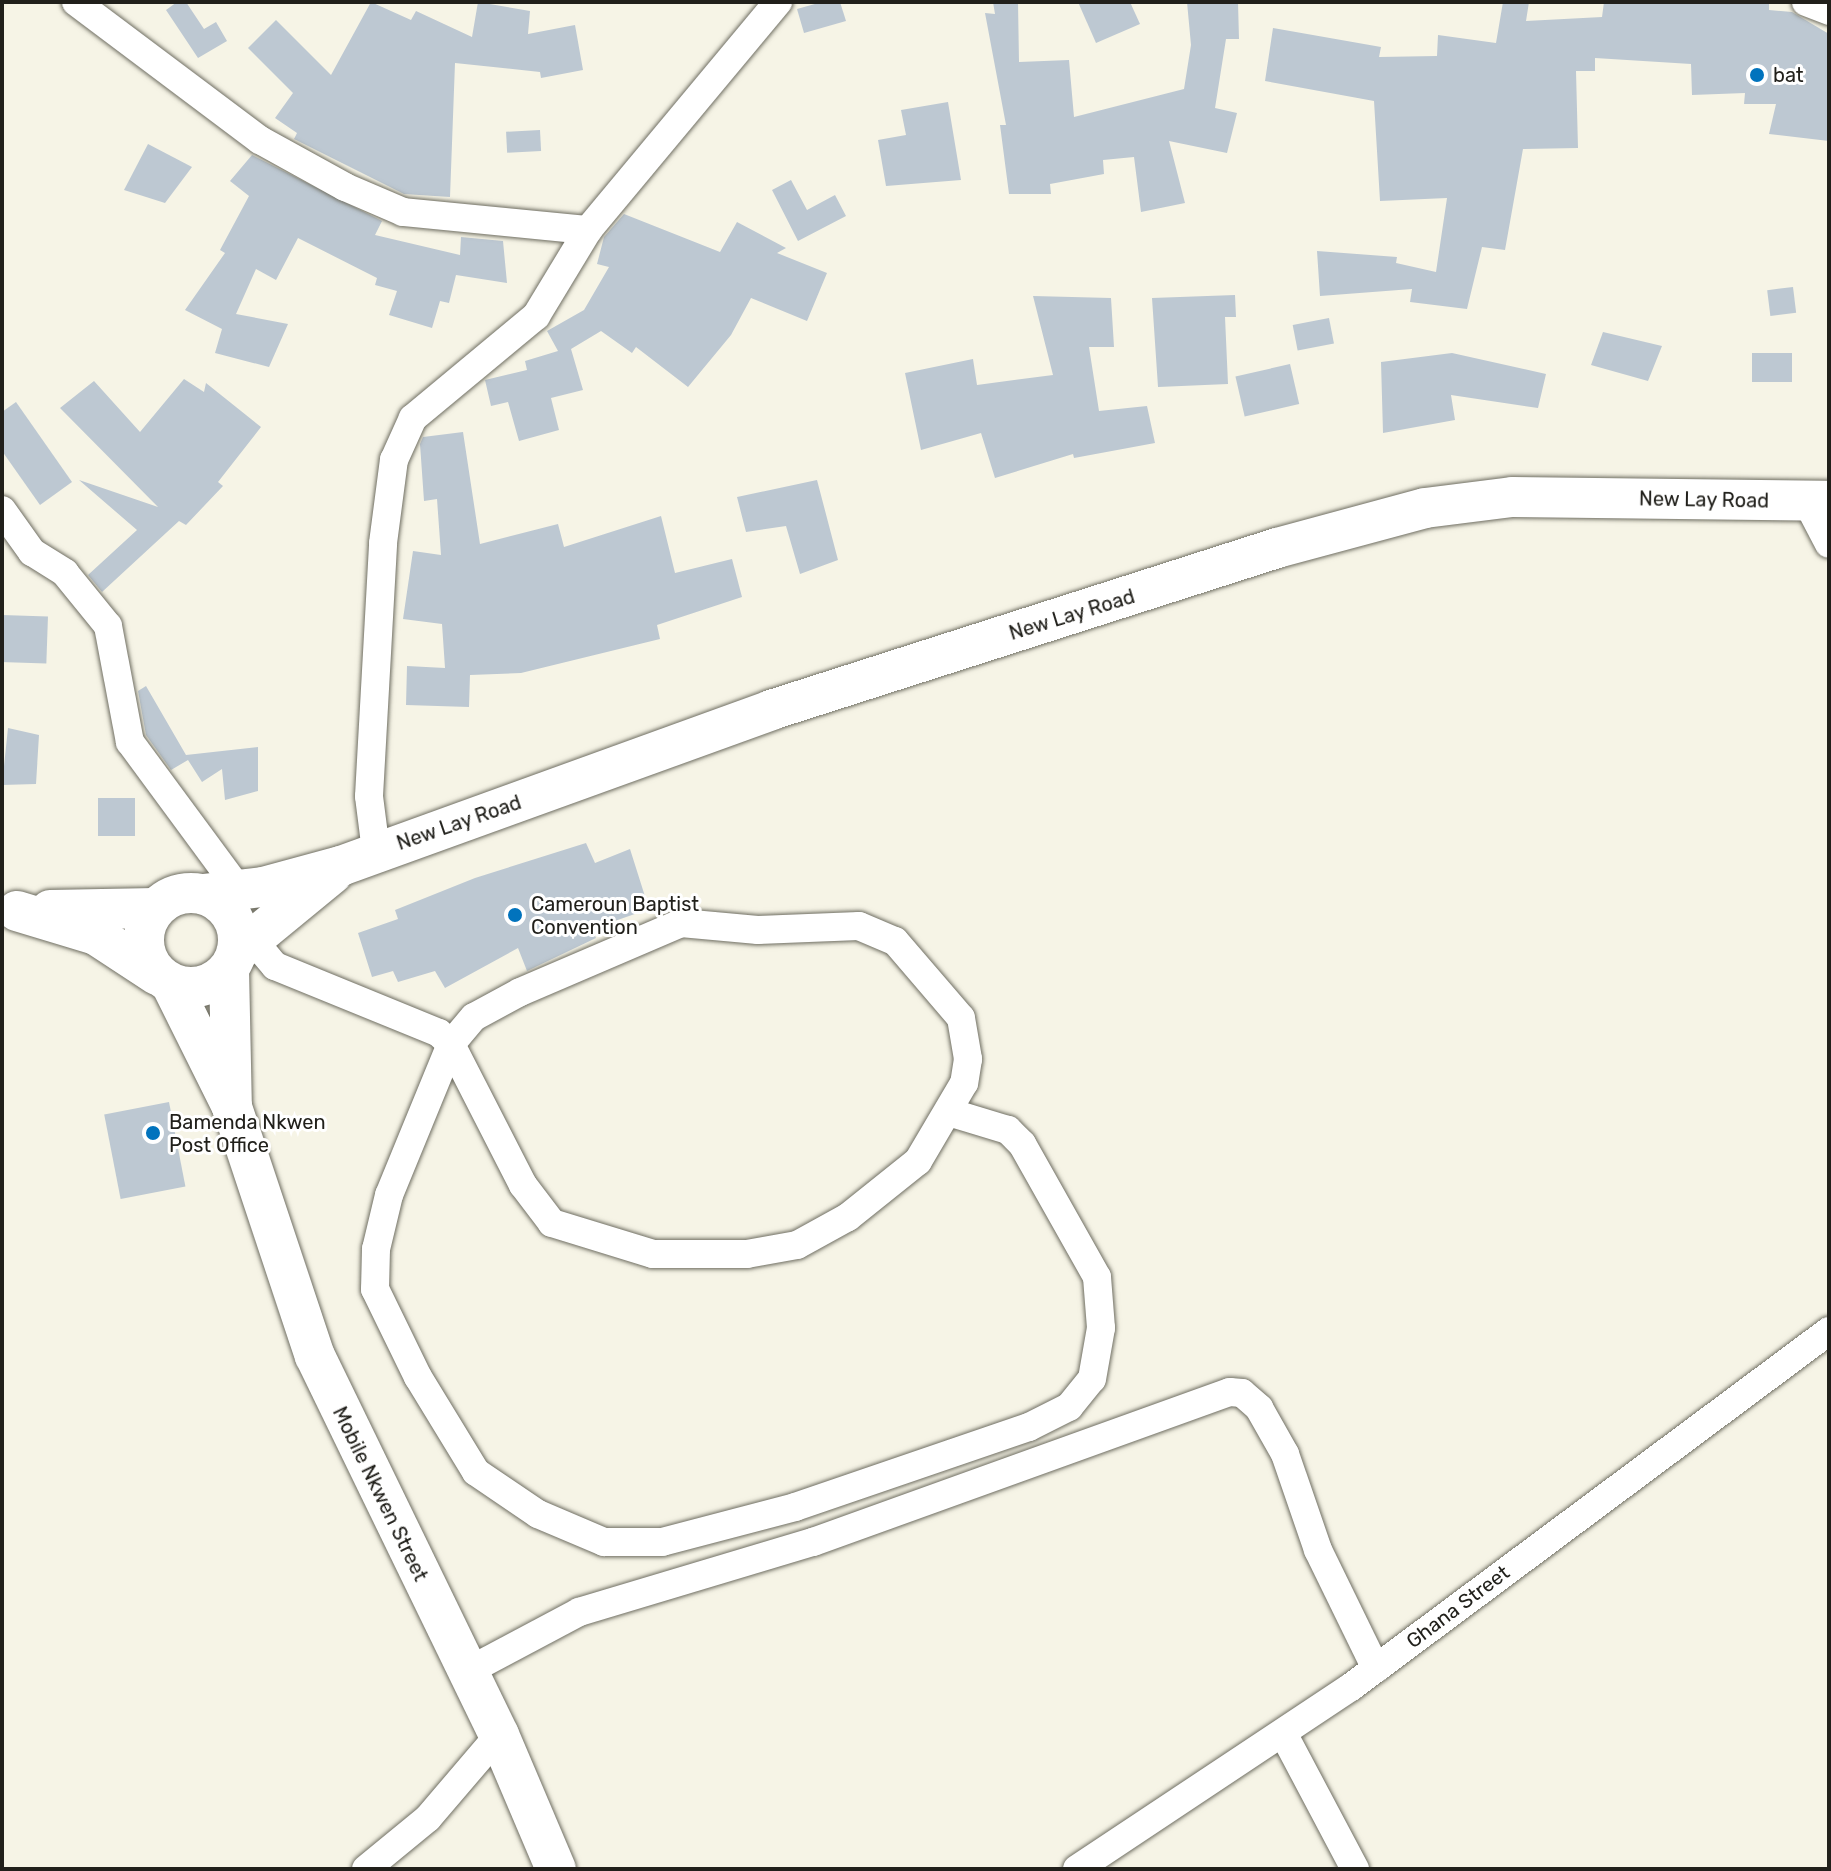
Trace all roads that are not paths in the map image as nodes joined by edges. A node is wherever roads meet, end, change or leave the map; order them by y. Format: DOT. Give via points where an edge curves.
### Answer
graph roads {
  1 [pos="76,2"];
  2 [pos="778,2"];
  3 [pos="1806,2"];
  4 [pos="1829,11"];
  5 [pos="588,230"];
  6 [pos="1818,502"];
  7 [pos="2,510"];
  8 [pos="1829,544"];
  9 [pos="358,859"];
  10 [pos="221,892"];
  11 [pos="155,908"];
  12 [pos="10,910"];
  13 [pos="240,953"];
  14 [pos="165,980"];
  15 [pos="451,1044"];
  16 [pos="232,1107"];
  17 [pos="952,1113"];
  18 [pos="1829,1331"];
  19 [pos="1376,1669"];
  20 [pos="468,1671"];
  21 [pos="1283,1733"];
  22 [pos="499,1735"];
  23 [pos="366,1869"];
  24 [pos="556,1869"];
  25 [pos="1077,1869"];
  26 [pos="1355,1869"];
  1 -- 5 [label="street" via="260,140 403,212"];
  2 -- 5 [label="street"];
  3 -- 4 [label="street"];
  5 -- 9 [label="street" via="536,316 413,418 394,460 369,796"];
  6 -- 8 [label="street"];
  6 -- 9 [label="highway, New Lay Road" via="1512,497 1425,508 1277,548 771,710"];
  7 -- 10 [label="street" via="32,552 65,573 108,626 130,742"];
  9 -- 10 [label="highway"];
  9 -- 13 [label="highway"];
  10 -- 11 [label="highway" via="177,895"];
  10 -- 13 [label="highway"];
  11 -- 12 [label="highway"];
  11 -- 14 [label="highway" via="143,943"];
  12 -- 14 [label="highway" via="96,935"];
  13 -- 14 [label="highway" via="196,988"];
  13 -- 15 [label="street" via="439,1033"];
  13 -- 16 [label="highway"];
  14 -- 16 [label="highway"];
  15 -- 17 [label="street" via="523,1185 552,1223 653,1254 747,1254 797,1245 848,1217 918,1161"];
  15 -- 17 [label="street" via="474,1017 520,992 681,923 758,930 859,926 895,941 961,1018 968,1059"];
  15 -- 17 [label="street" via="389,1195 376,1249 375,1289 418,1377 476,1472 538,1514 604,1542 662,1542 795,1507 1029,1427 1069,1407 1092,1379 1101,1328 1097,1277 1022,1144 1008,1130"];
  16 -- 20 [label="highway, Mobile Nkwen Street" via="315,1356"];
  18 -- 19 [label="street, Ghana Street"];
  19 -- 20 [label="street" via="1318,1550 1285,1454 1259,1408 1242,1393 1230,1392 813,1542 579,1612"];
  19 -- 21 [label="street, Ghana Street"];
  20 -- 22 [label="highway, Mobile Nkwen Street"];
  21 -- 25 [label="street, Ghana Street"];
  21 -- 26 [label="street"];
  22 -- 23 [label="street" via="428,1818"];
  22 -- 24 [label="highway, Mobile Nkwen Street"];
}
